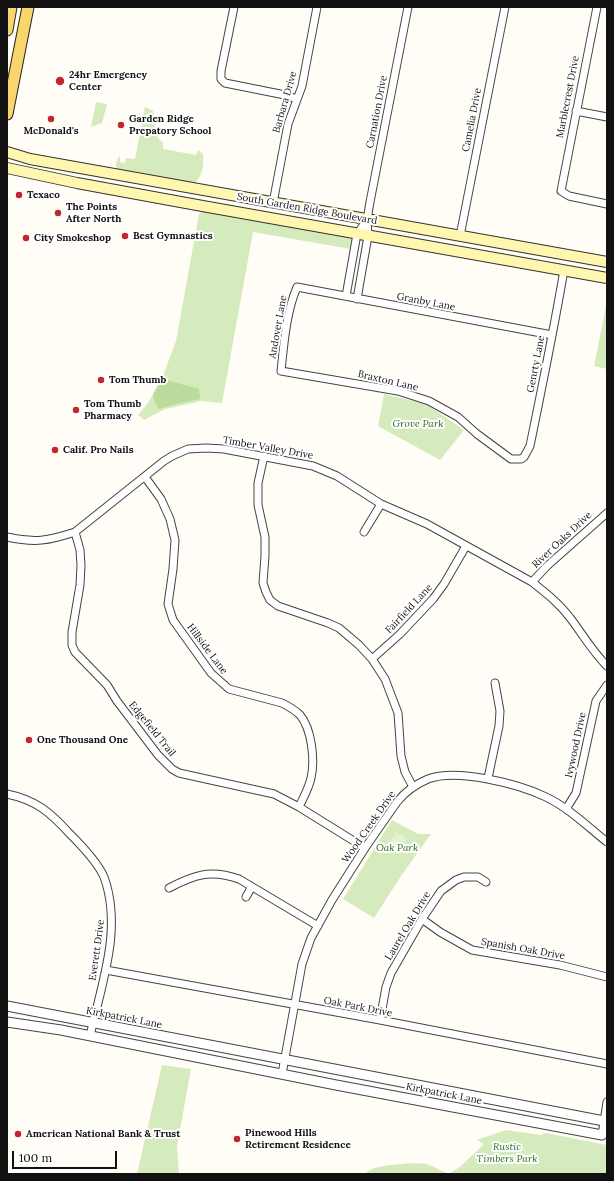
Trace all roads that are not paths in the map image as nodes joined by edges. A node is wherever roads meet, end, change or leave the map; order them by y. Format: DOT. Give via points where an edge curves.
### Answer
graph roads {
  1 [pos="11,7"];
  2 [pos="28,7"];
  3 [pos="234,7"];
  4 [pos="317,7"];
  5 [pos="408,7"];
  6 [pos="504,7"];
  7 [pos="596,7"];
  8 [pos="7,30"];
  9 [pos="297,99"];
  10 [pos="576,111"];
  11 [pos="7,114"];
  12 [pos="607,117"];
  13 [pos="7,152"];
  14 [pos="7,168"];
  15 [pos="201,189"];
  16 [pos="273,203"];
  17 [pos="607,204"];
  18 [pos="197,205"];
  19 [pos="367,220"];
  20 [pos="357,234"];
  21 [pos="368,236"];
  22 [pos="460,236"];
  23 [pos="607,262"];
  24 [pos="564,270"];
  25 [pos="607,278"];
  26 [pos="297,287"];
  27 [pos="346,296"];
  28 [pos="357,299"];
  29 [pos="552,335"];
  30 [pos="280,370"];
  31 [pos="264,456"];
  32 [pos="522,459"];
  33 [pos="145,477"];
  34 [pos="381,504"];
  35 [pos="607,514"];
  36 [pos="75,532"];
  37 [pos="364,532"];
  38 [pos="7,537"];
  39 [pos="466,546"];
  40 [pos="532,582"];
  41 [pos="372,659"];
  42 [pos="607,666"];
  43 [pos="495,683"];
  44 [pos="607,685"];
  45 [pos="488,778"];
  46 [pos="413,787"];
  47 [pos="7,794"];
  48 [pos="299,807"];
  49 [pos="566,809"];
  50 [pos="607,842"];
  51 [pos="365,848"];
  52 [pos="486,882"];
  53 [pos="169,888"];
  54 [pos="251,888"];
  55 [pos="246,897"];
  56 [pos="422,919"];
  57 [pos="318,926"];
  58 [pos="106,970"];
  59 [pos="607,977"];
  60 [pos="295,1005"];
  61 [pos="7,1006"];
  62 [pos="380,1020"];
  63 [pos="7,1022"];
  64 [pos="93,1023"];
  65 [pos="90,1036"];
  66 [pos="285,1060"];
  67 [pos="607,1064"];
  68 [pos="282,1074"];
  69 [pos="607,1102"];
  70 [pos="604,1121"];
  71 [pos="602,1135"];
  1 -- 8 [label="main road"];
  2 -- 11 [label="main road"];
  3 -- 9 [label="street" via="221,79 225,83"];
  4 -- 9 [label="street, Barbara Drive" via="302,86"];
  5 -- 19 [label="street, Carnation Drive"];
  6 -- 22 [label="street, Camelia Drive"];
  7 -- 10 [label="street, Marblecrest Drive"];
  9 -- 16 [label="street, Barbara Drive" via="288,124"];
  10 -- 12 [label="street"];
  10 -- 17 [label="street, Marblecrest Drive" via="561,191 569,196"];
  13 -- 15 [label="main road, South Garden Ridge Boulevard" via="30,159"];
  14 -- 18 [label="main road, South Garden Ridge Boulevard"];
  15 -- 16 [label="main road, South Garden Ridge Boulevard"];
  15 -- 18 [label="main road"];
  16 -- 19 [label="main road, South Garden Ridge Boulevard"];
  18 -- 20 [label="main road, South Garden Ridge Boulevard"];
  19 -- 20 [label="street, Carnation Drive"];
  19 -- 21 [label="street, Carnation Drive"];
  19 -- 22 [label="main road, South Garden Ridge Boulevard"];
  20 -- 21 [label="main road, South Garden Ridge Boulevard"];
  20 -- 27 [label="street, Carnation Drive"];
  21 -- 24 [label="main road, South Garden Ridge Boulevard"];
  21 -- 28 [label="street, Carnation Drive"];
  22 -- 23 [label="main road, South Garden Ridge Boulevard"];
  24 -- 25 [label="main road, South Garden Ridge Boulevard"];
  24 -- 29 [label="street, Genrty Lane"];
  26 -- 27 [label="street, Granby Lane"];
  26 -- 30 [label="street, Andover Lane" via="286,325"];
  27 -- 28 [label="street, Granby Lane"];
  28 -- 29 [label="street, Granby Lane"];
  29 -- 32 [label="street, Genrty Lane" via="530,446"];
  30 -- 32 [label="street, Braxton Lane" via="398,391 429,401 458,417 511,459"];
  31 -- 33 [label="street, Timber Valley Drive" via="224,449 188,449 172,456"];
  31 -- 34 [label="street, Timber Valley Drive" via="313,466 337,476"];
  31 -- 41 [label="street" via="258,483 258,505 265,537 263,583 270,600 284,609 339,628"];
  33 -- 36 [label="street, Timber Valley Drive"];
  33 -- 48 [label="street, Hillside Lane" via="161,500 170,519 175,540 168,604 173,620 211,674 229,689 282,703 300,715 305,724 312,752 312,772"];
  34 -- 37 [label="street"];
  34 -- 39 [label="street, Timber Valley Drive" via="427,524"];
  35 -- 40 [label="street, River Oaks Drive"];
  36 -- 38 [label="street, Timber Valley Drive" via="37,542"];
  36 -- 48 [label="street, Edgefield Trail" via="81,565 72,645 82,662 107,685 172,769 186,775 274,794"];
  39 -- 40 [label="street, Timber Valley Drive"];
  39 -- 41 [label="street, Fairfield Lane" via="433,599"];
  40 -- 42 [label="street, Timber Valley Drive" via="548,594 570,617"];
  41 -- 46 [label="street" via="385,679 398,713 401,756 405,772"];
  43 -- 45 [label="street" via="500,711 499,726"];
  44 -- 49 [label="street, Ivywood Drive" via="596,700 576,793"];
  45 -- 46 [label="street, Wood Creek Drive" via="436,777"];
  45 -- 49 [label="street, Wood Creek Drive" via="528,789"];
  46 -- 51 [label="street, Wood Creek Drive" via="402,795"];
  47 -- 58 [label="street, Everett Drive" via="36,803 54,817 93,860 103,876 111,910 112,930"];
  48 -- 51 [label="street, Edgefield Trail"];
  49 -- 50 [label="street, Wood Creek Drive"];
  51 -- 57 [label="street, Wood Creek Drive"];
  52 -- 56 [label="street, Laurel Oak Drive" via="478,878 464,877 456,880 441,891"];
  53 -- 54 [label="street" via="204,874 231,876"];
  54 -- 55 [label="street"];
  54 -- 57 [label="street"];
  56 -- 59 [label="street, Spanish Oak Drive" via="472,950 560,965 581,966"];
  56 -- 62 [label="street, Laurel Oak Drive" via="391,973"];
  57 -- 60 [label="street, Wood Creek Drive" via="305,953"];
  58 -- 60 [label="street, Oak Park Drive"];
  58 -- 64 [label="street, Everett Drive"];
  60 -- 62 [label="street, Oak Park Drive"];
  60 -- 66 [label="street, Wood Creek Drive"];
  61 -- 64 [label="street, Kirkpatrick Lane"];
  62 -- 67 [label="street, Oak Park Drive"];
  63 -- 65 [label="street, Kirkpatrick Lane"];
  64 -- 65 [label="street, Everett Drive"];
  64 -- 66 [label="street, Kirkpatrick Lane"];
  65 -- 68 [label="street, Kirkpatrick Lane"];
  66 -- 68 [label="street"];
  66 -- 70 [label="street, Kirkpatrick Lane"];
  68 -- 71 [label="street, Kirkpatrick Lane"];
  69 -- 70 [label="street"];
  70 -- 71 [label="street"];
}
